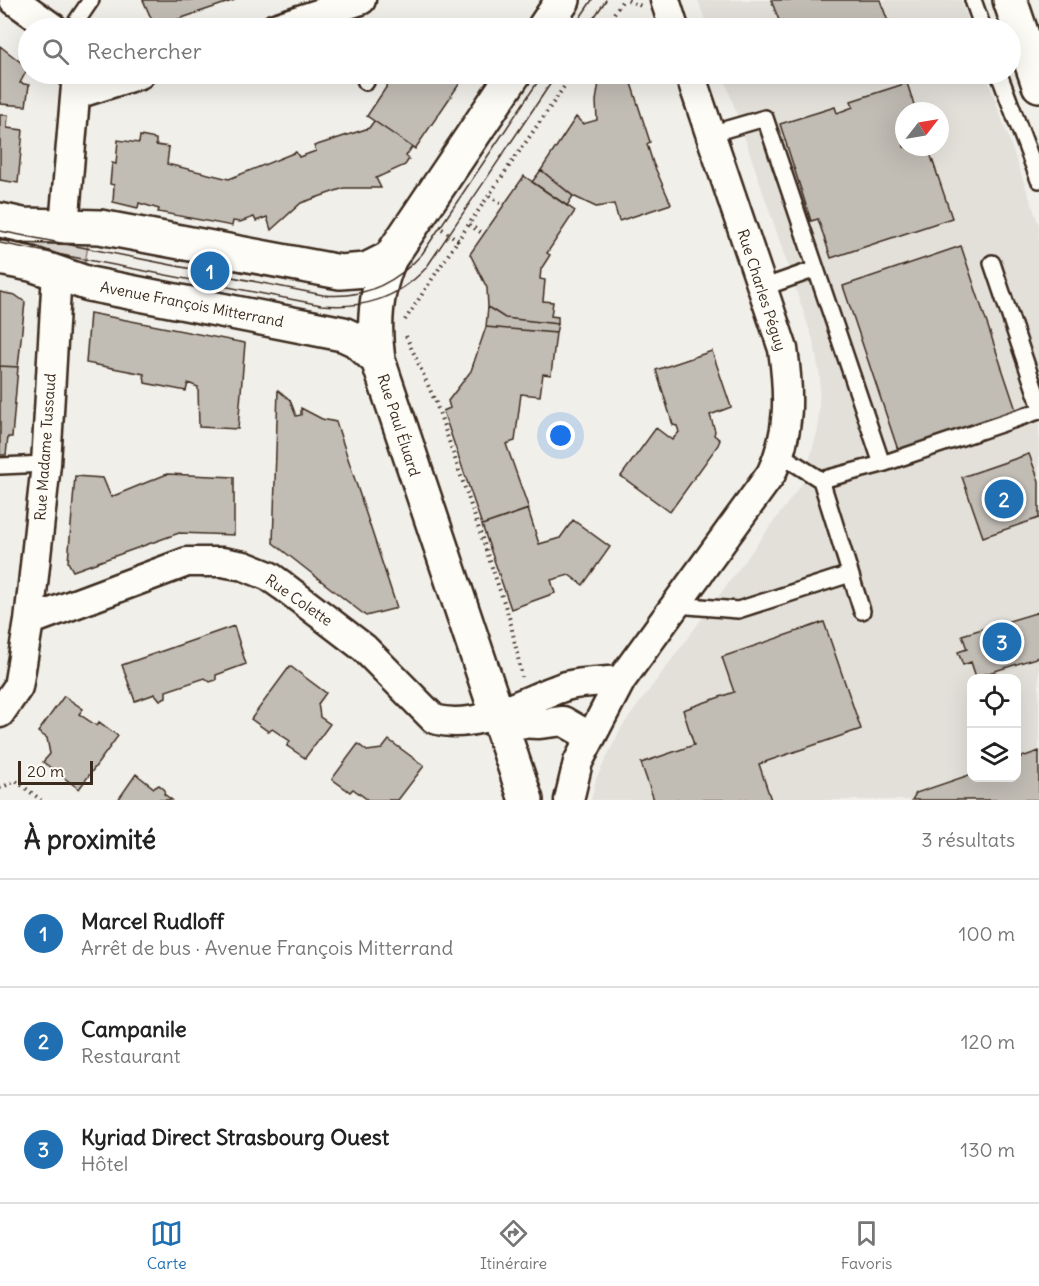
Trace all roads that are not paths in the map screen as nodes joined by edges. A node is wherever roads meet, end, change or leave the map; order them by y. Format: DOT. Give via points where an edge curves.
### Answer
graph roads {
  1 [pos="14,0"];
  2 [pos="91,0"];
  3 [pos="563,0"];
  4 [pos="664,0"];
  5 [pos="974,0"];
  6 [pos="1010,0"];
  7 [pos="348,12"];
  8 [pos="39,18"];
  9 [pos="79,18"];
  10 [pos="321,18"];
  11 [pos="551,18"];
  12 [pos="670,18"];
  13 [pos="980,18"];
  14 [pos="1016,18"];
  15 [pos="1021,32"];
  16 [pos="77,84"];
  17 [pos="507,84"];
  18 [pos="693,84"];
  19 [pos="1003,84"];
  20 [pos="1039,85"];
  21 [pos="710,134"];
  22 [pos="1039,180"];
  23 [pos="0,220"];
  24 [pos="64,226"];
  25 [pos="0,258"];
  26 [pos="390,258"];
  27 [pos="992,264"];
  28 [pos="816,269"];
  29 [pos="57,272"];
  30 [pos="762,288"];
  31 [pos="378,360"];
  32 [pos="1039,402"];
  33 [pos="1039,411"];
  34 [pos="780,454"];
  35 [pos="46,464"];
  36 [pos="882,464"];
  37 [pos="0,466"];
  38 [pos="821,480"];
  39 [pos="850,574"];
  40 [pos="676,605"];
  41 [pos="862,611"];
  42 [pos="29,621"];
  43 [pos="621,680"];
  44 [pos="0,713"];
  45 [pos="496,713"];
  46 [pos="589,736"];
  47 [pos="526,800"];
  48 [pos="569,800"];
  1 -- 8 [label="street"];
  2 -- 9 [label="lane"];
  3 -- 11 [label="main road"];
  4 -- 12 [label="street"];
  5 -- 13 [label="lane"];
  6 -- 14 [label="main road"];
  7 -- 10 [label="street"];
  15 -- 20 [label="main road"];
  16 -- 24 [label="street"];
  17 -- 26 [label="main road, Rue Paul Éluard"];
  18 -- 21 [label="street, Rue Charles Péguy"];
  19 -- 22 [label="lane"];
  21 -- 28 [label="lane" via="765,118"];
  21 -- 30 [label="street, Rue Charles Péguy"];
  23 -- 24 [label="main road"];
  24 -- 26 [label="main road" via="100,227 340,272 366,270"];
  25 -- 29 [label="main road, Avenue François Mitterrand"];
  26 -- 31 [label="main road, Rue Paul Éluard" via="382,274 376,311"];
  27 -- 32 [label="lane"];
  28 -- 30 [label="lane"];
  28 -- 36 [label="lane"];
  29 -- 31 [label="main road, Avenue François Mitterrand" via="89,284 343,334"];
  29 -- 35 [label="street, Rue Madame Tussaud"];
  30 -- 34 [label="street, Rue Charles Péguy" via="783,349 789,393"];
  31 -- 45 [label="main road, Rue Paul Éluard"];
  33 -- 36 [label="lane"];
  34 -- 38 [label="lane"];
  34 -- 40 [label="street, Rue Charles Péguy" via="771,474"];
  35 -- 37 [label="lane"];
  35 -- 42 [label="street, Rue Madame Tussaud"];
  36 -- 38 [label="lane"];
  38 -- 39 [label="lane"];
  39 -- 40 [label="lane" via="738,610"];
  39 -- 41 [label="lane"];
  40 -- 43 [label="street, Rue Charles Péguy"];
  42 -- 44 [label="street" via="18,687"];
  42 -- 45 [label="street, Rue Colette" via="187,562 244,566 269,576 364,648 434,719 467,722"];
  43 -- 45 [label="street" via="568,686"];
  43 -- 46 [label="street, Rue Charles Péguy"];
  45 -- 46 [label="street" via="514,723 563,721"];
  45 -- 47 [label="main road, Rue Paul Éluard"];
  46 -- 48 [label="street, Rue Charles Péguy"];
}
